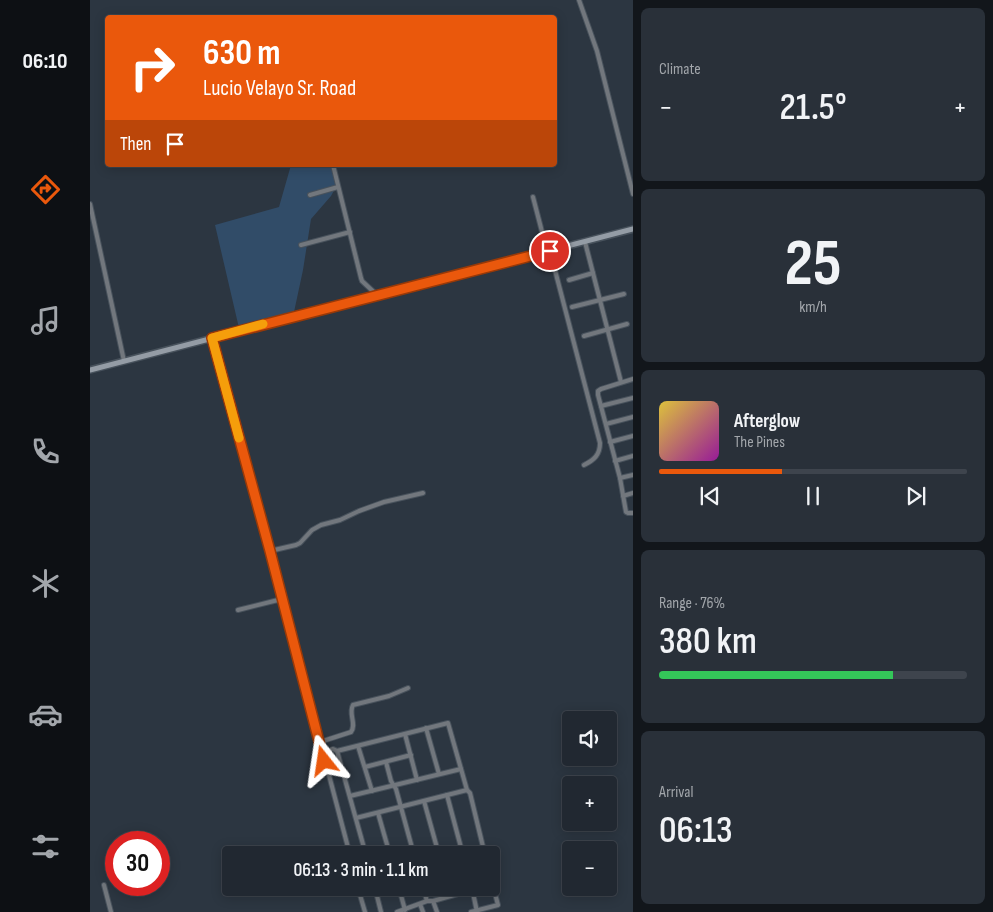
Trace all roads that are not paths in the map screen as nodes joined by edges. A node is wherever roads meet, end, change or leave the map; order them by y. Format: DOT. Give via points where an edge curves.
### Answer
graph roads {
  1 [pos="578,0"];
  2 [pos="333,167"];
  3 [pos="338,187"];
  4 [pos="633,194"];
  5 [pos="310,195"];
  6 [pos="533,197"];
  7 [pos="90,204"];
  8 [pos="633,229"];
  9 [pos="350,232"];
  10 [pos="585,243"];
  11 [pos="301,245"];
  12 [pos="549,252"];
  13 [pos="593,273"];
  14 [pos="569,280"];
  15 [pos="624,294"];
  16 [pos="377,295"];
  17 [pos="601,300"];
  18 [pos="572,306"];
  19 [pos="628,324"];
  20 [pos="608,329"];
  21 [pos="584,336"];
  22 [pos="212,338"];
  23 [pos="124,362"];
  24 [pos="90,370"];
  25 [pos="633,379"];
  26 [pos="621,382"];
  27 [pos="633,398"];
  28 [pos="601,406"];
  29 [pos="633,417"];
  30 [pos="606,424"];
  31 [pos="633,436"];
  32 [pos="610,442"];
  33 [pos="633,456"];
  34 [pos="615,460"];
  35 [pos="584,465"];
  36 [pos="633,475"];
  37 [pos="620,478"];
  38 [pos="422,493"];
  39 [pos="633,493"];
  40 [pos="623,496"];
  41 [pos="633,513"];
  42 [pos="270,551"];
  43 [pos="282,599"];
  44 [pos="238,610"];
  45 [pos="408,688"];
  46 [pos="426,728"];
  47 [pos="405,734"];
  48 [pos="320,742"];
  49 [pos="358,746"];
  50 [pos="327,751"];
  51 [pos="337,751"];
  52 [pos="411,755"];
  53 [pos="386,762"];
  54 [pos="365,767"];
  55 [pos="461,769"];
  56 [pos="439,774"];
  57 [pos="417,780"];
  58 [pos="394,786"];
  59 [pos="467,790"];
  60 [pos="372,791"];
  61 [pos="447,795"];
  62 [pos="350,796"];
  63 [pos="424,801"];
  64 [pos="401,807"];
  65 [pos="378,813"];
  66 [pos="356,818"];
  67 [pos="348,846"];
  68 [pos="364,846"];
  69 [pos="387,846"];
  70 [pos="412,846"];
  71 [pos="436,846"];
  72 [pos="461,846"];
  73 [pos="484,846"];
  74 [pos="104,885"];
  75 [pos="360,896"];
  76 [pos="377,896"];
  77 [pos="401,896"];
  78 [pos="425,896"];
  79 [pos="450,896"];
  80 [pos="474,896"];
  81 [pos="496,896"];
  82 [pos="427,901"];
  83 [pos="433,901"];
  84 [pos="420,904"];
  85 [pos="498,905"];
  86 [pos="405,910"];
  87 [pos="477,911"];
  88 [pos="111,912"];
  89 [pos="365,912"];
  90 [pos="381,912"];
  91 [pos="397,912"];
  92 [pos="423,912"];
  93 [pos="437,912"];
  94 [pos="471,912"];
  95 [pos="500,912"];
  1 -- 4 [label="street" via="597,51"];
  2 -- 3 [label="street"];
  3 -- 5 [label="street"];
  3 -- 9 [label="street"];
  6 -- 12 [label="street"];
  7 -- 23 [label="street"];
  8 -- 10 [label="main road"];
  9 -- 11 [label="street"];
  9 -- 16 [label="street" via="360,278"];
  10 -- 12 [label="main road"];
  10 -- 13 [label="street"];
  12 -- 16 [label="main road"];
  12 -- 35 [label="street" via="600,443 596,458"];
  13 -- 14 [label="street"];
  13 -- 17 [label="street"];
  15 -- 17 [label="street"];
  16 -- 22 [label="main road"];
  17 -- 18 [label="street"];
  17 -- 20 [label="street"];
  19 -- 20 [label="street"];
  20 -- 21 [label="street"];
  20 -- 26 [label="street"];
  22 -- 23 [label="main road"];
  22 -- 42 [label="street"];
  23 -- 24 [label="main road"];
  25 -- 26 [label="street"];
  26 -- 28 [label="street" via="598,391"];
  27 -- 28 [label="street"];
  28 -- 30 [label="street"];
  29 -- 30 [label="street"];
  30 -- 32 [label="street"];
  31 -- 32 [label="street"];
  32 -- 34 [label="street"];
  33 -- 34 [label="street"];
  34 -- 37 [label="street"];
  36 -- 37 [label="street"];
  37 -- 40 [label="street"];
  38 -- 42 [label="street" via="384,502 322,525 296,545"];
  39 -- 40 [label="street"];
  40 -- 41 [label="street" via="626,512"];
  42 -- 43 [label="street"];
  43 -- 44 [label="street"];
  43 -- 48 [label="street"];
  45 -- 48 [label="street" via="353,705 354,726 351,732"];
  46 -- 47 [label="street"];
  46 -- 55 [label="street" via="448,723"];
  46 -- 56 [label="street"];
  47 -- 49 [label="street"];
  47 -- 52 [label="street"];
  48 -- 67 [label="street"];
  49 -- 51 [label="street"];
  49 -- 54 [label="street"];
  50 -- 51 [label="street"];
  51 -- 62 [label="street"];
  52 -- 53 [label="street"];
  52 -- 57 [label="street"];
  53 -- 54 [label="street"];
  53 -- 58 [label="street"];
  54 -- 60 [label="street"];
  55 -- 56 [label="street"];
  55 -- 59 [label="street"];
  56 -- 57 [label="street"];
  57 -- 58 [label="street"];
  58 -- 60 [label="street"];
  58 -- 64 [label="street"];
  59 -- 61 [label="street"];
  59 -- 73 [label="street"];
  60 -- 62 [label="street"];
  61 -- 63 [label="street"];
  61 -- 72 [label="street"];
  62 -- 66 [label="street"];
  63 -- 64 [label="street"];
  63 -- 71 [label="street"];
  64 -- 65 [label="street"];
  64 -- 70 [label="street"];
  65 -- 66 [label="street"];
  65 -- 69 [label="street"];
  66 -- 68 [label="street"];
  74 -- 88 [label="street"];
  75 -- 89 [label="street"];
  76 -- 90 [label="street"];
  77 -- 86 [label="street"];
  78 -- 82 [label="street"];
  79 -- 83 [label="street"];
  80 -- 87 [label="street"];
  81 -- 85 [label="street"];
  82 -- 83 [label="street"];
  82 -- 84 [label="street"];
  83 -- 93 [label="street"];
  84 -- 86 [label="street"];
  84 -- 92 [label="street"];
  85 -- 87 [label="street"];
  85 -- 95 [label="street"];
  86 -- 91 [label="street"];
  87 -- 94 [label="street"];
}
